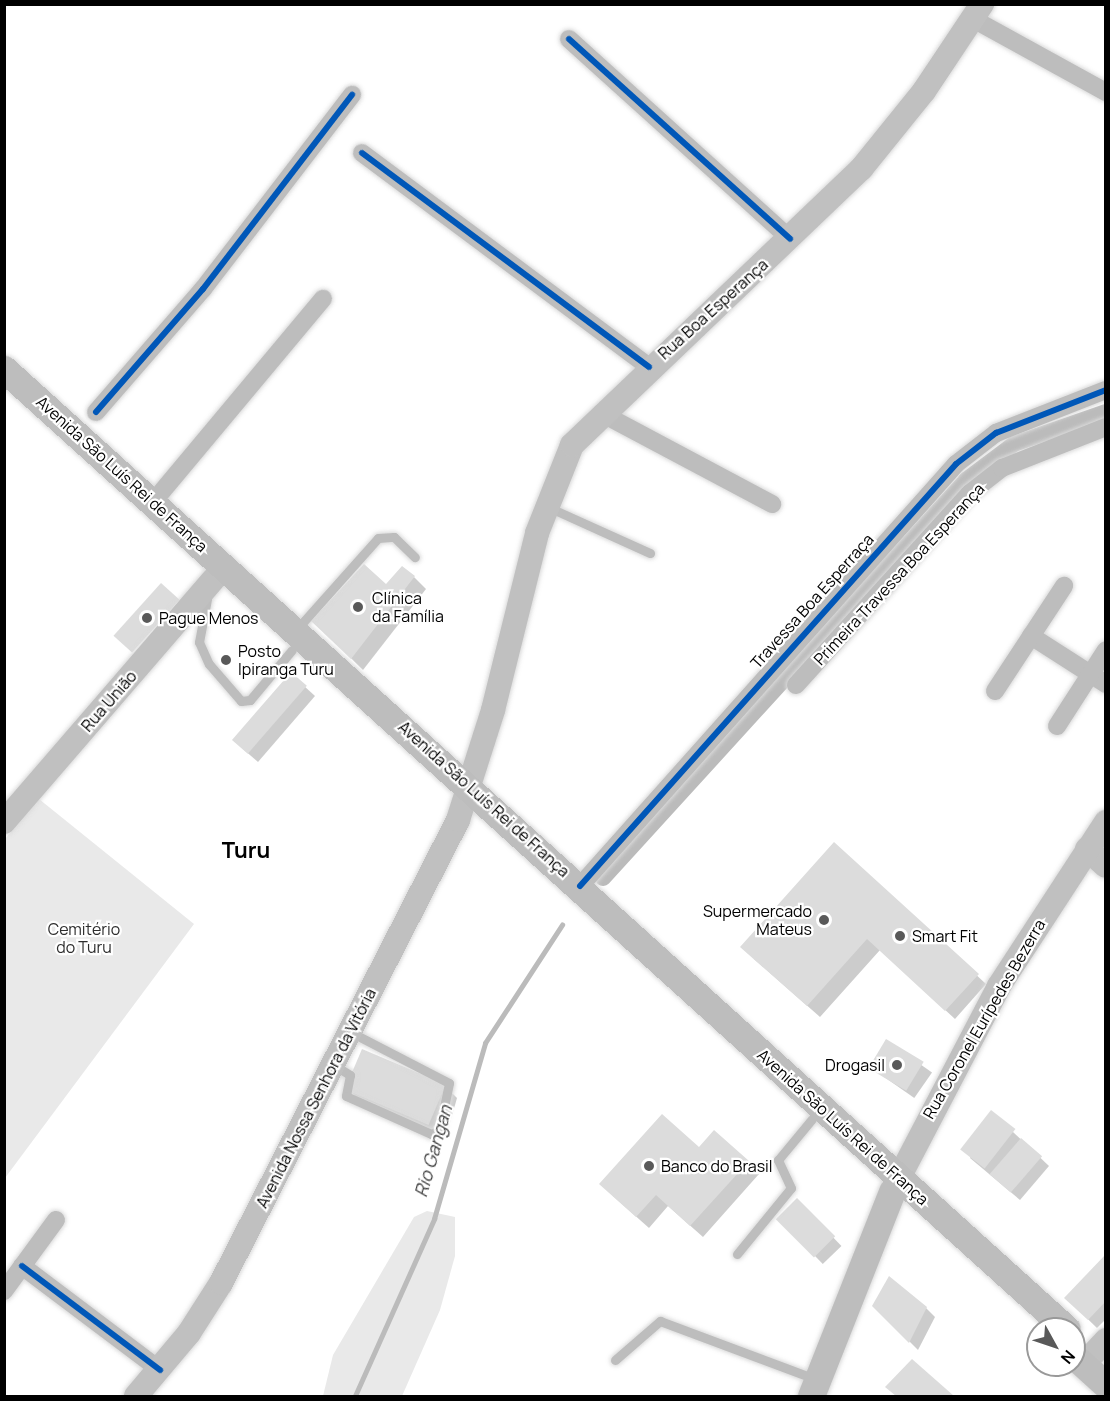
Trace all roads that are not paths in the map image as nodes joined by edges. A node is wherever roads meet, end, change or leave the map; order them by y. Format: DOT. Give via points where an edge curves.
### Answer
graph roads {
  1 [pos="977,12"];
  2 [pos="569,39"];
  3 [pos="1106,92"];
  4 [pos="352,95"];
  5 [pos="362,153"];
  6 [pos="790,239"];
  7 [pos="323,299"];
  8 [pos="649,367"];
  9 [pos="4,369"];
  10 [pos="1106,390"];
  11 [pos="4,393"];
  12 [pos="96,412"];
  13 [pos="601,412"];
  14 [pos="1106,427"];
  15 [pos="153,502"];
  16 [pos="772,504"];
  17 [pos="546,506"];
  18 [pos="650,553"];
  19 [pos="415,557"];
  20 [pos="211,582"];
  21 [pos="1064,586"];
  22 [pos="1031,636"];
  23 [pos="294,640"];
  24 [pos="1106,650"];
  25 [pos="1098,679"];
  26 [pos="796,685"];
  27 [pos="995,691"];
  28 [pos="1057,726"];
  29 [pos="466,794"];
  30 [pos="7,815"];
  31 [pos="1106,822"];
  32 [pos="1087,849"];
  33 [pos="1106,866"];
  34 [pos="580,886"];
  35 [pos="350,1032"];
  36 [pos="333,1065"];
  37 [pos="812,1119"];
  38 [pos="894,1184"];
  39 [pos="56,1220"];
  40 [pos="737,1254"];
  41 [pos="22,1266"];
  42 [pos="4,1291"];
  43 [pos="1032,1317"];
  44 [pos="1053,1317"];
  45 [pos="1095,1353"];
  46 [pos="615,1360"];
  47 [pos="160,1370"];
  48 [pos="1106,1385"];
  49 [pos="814,1388"];
  50 [pos="135,1396"];
  1 -- 3 [label="street"];
  1 -- 6 [label="main road, Rua Boa Esperança" via="894,130"];
  2 -- 6 [label="street"];
  4 -- 12 [label="street" via="210,281"];
  5 -- 8 [label="street"];
  6 -- 8 [label="main road, Rua Boa Esperança"];
  7 -- 15 [label="street"];
  8 -- 13 [label="main road, Rua Boa Esperança"];
  9 -- 15 [label="main road, Avenida São Luís Rei de França"];
  10 -- 34 [label="street, Travessa Boa Esperraça" via="996,433 956,464"];
  11 -- 20 [label="main road, Avenida São Luís Rei de França"];
  13 -- 16 [label="street"];
  13 -- 17 [label="main road, Rua Boa Esperança" via="572,445"];
  14 -- 26 [label="street, Primeira Travessa Boa Esperança" via="1002,468 970,493"];
  15 -- 23 [label="main road, Avenida São Luís Rei de França"];
  17 -- 18 [label="lane"];
  17 -- 29 [label="main road, Rua Boa Esperança"];
  19 -- 23 [label="lane" via="394,537 378,538"];
  20 -- 23 [label="main road, Avenida São Luís Rei de França"];
  20 -- 23 [label="lane" via="199,642 208,664 241,701 250,700"];
  20 -- 30 [label="main road, Rua União"];
  21 -- 22 [label="street"];
  22 -- 25 [label="street"];
  22 -- 27 [label="street"];
  23 -- 29 [label="main road, Avenida São Luís Rei de França"];
  24 -- 25 [label="street"];
  25 -- 28 [label="street"];
  29 -- 34 [label="main road, Avenida São Luís Rei de França"];
  29 -- 35 [label="main road, Avenida Nossa Senhora da Vitória"];
  29 -- 37 [label="main road, Avenida São Luís Rei de França"];
  31 -- 32 [label="main road, Rua Coronel Eurípedes Bezerra"];
  32 -- 33 [label="main road"];
  32 -- 38 [label="main road, Rua Coronel Eurípedes Bezerra" via="999,986"];
  34 -- 38 [label="main road, Avenida São Luís Rei de França"];
  35 -- 36 [label="main road, Avenida Nossa Senhora da Vitória"];
  35 -- 36 [label="lane" via="448,1083 439,1131 432,1134 346,1096 350,1075"];
  36 -- 47 [label="main road, Avenida Nossa Senhora da Vitória" via="221,1283"];
  37 -- 38 [label="main road, Avenida São Luís Rei de França"];
  37 -- 40 [label="lane" via="778,1160 791,1188"];
  38 -- 43 [label="main road, Avenida São Luís Rei de França"];
  38 -- 44 [label="main road, Avenida São Luís Rei de França"];
  38 -- 49 [label="main road"];
  39 -- 41 [label="street"];
  41 -- 42 [label="street"];
  41 -- 47 [label="street"];
  45 -- 48 [label="main road"];
  46 -- 49 [label="lane" via="660,1321"];
  47 -- 50 [label="main road, Avenida Nossa Senhora da Vitória"];
}
